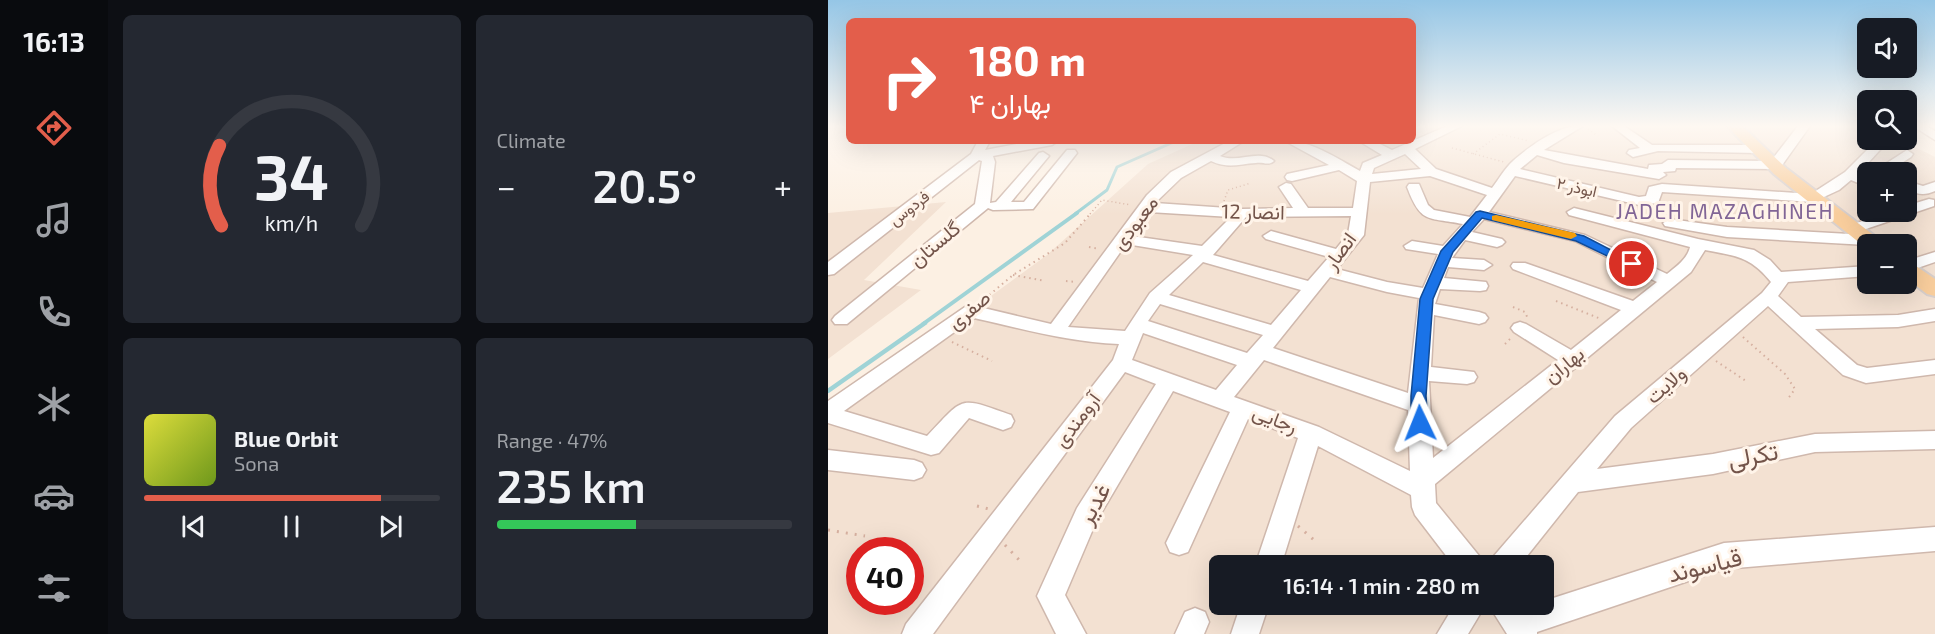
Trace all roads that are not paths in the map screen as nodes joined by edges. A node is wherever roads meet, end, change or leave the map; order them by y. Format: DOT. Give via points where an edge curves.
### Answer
graph roads {
  1 [pos="976,156"];
  2 [pos="1044,156"];
  3 [pos="1069,156"];
  4 [pos="1211,156"];
  5 [pos="1323,156"];
  6 [pos="1391,156"];
  7 [pos="1419,156"];
  8 [pos="1530,156"];
  9 [pos="1558,156"];
  10 [pos="1765,156"];
  11 [pos="1782,156"];
  12 [pos="1868,156"];
  13 [pos="1268,161"];
  14 [pos="1775,165"];
  15 [pos="1341,166"];
  16 [pos="1514,168"];
  17 [pos="1431,172"];
  18 [pos="1850,175"];
  19 [pos="1857,178"];
  20 [pos="1364,179"];
  21 [pos="1414,187"];
  22 [pos="1495,193"];
  23 [pos="1813,198"];
  24 [pos="982,206"];
  25 [pos="1000,206"];
  26 [pos="1146,207"];
  27 [pos="1360,212"];
  28 [pos="1242,213"];
  29 [pos="1304,213"];
  30 [pos="1574,215"];
  31 [pos="1874,222"];
  32 [pos="1670,223"];
  33 [pos="1472,224"];
  34 [pos="1852,230"];
  35 [pos="1558,232"];
  36 [pos="1858,234"];
  37 [pos="1271,236"];
  38 [pos="1580,238"];
  39 [pos="1124,239"];
  40 [pos="1857,241"];
  41 [pos="1497,242"];
  42 [pos="1698,244"];
  43 [pos="1412,246"];
  44 [pos="1204,254"];
  45 [pos="1339,255"];
  46 [pos="1445,256"];
  47 [pos="1935,257"];
  48 [pos="1917,264"];
  49 [pos="1484,265"];
  50 [pos="1519,266"];
  51 [pos="828,270"];
  52 [pos="1326,271"];
  53 [pos="1857,272"];
  54 [pos="1917,276"];
  55 [pos="1669,281"];
  56 [pos="1480,286"];
  57 [pos="1312,288"];
  58 [pos="1935,289"];
  59 [pos="1774,290"];
  60 [pos="1429,295"];
  61 [pos="1156,297"];
  62 [pos="1634,308"];
  63 [pos="1935,315"];
  64 [pos="1479,318"];
  65 [pos="841,320"];
  66 [pos="1797,323"];
  67 [pos="1520,328"];
  68 [pos="1055,331"];
  69 [pos="1134,331"];
  70 [pos="1275,332"];
  71 [pos="1255,357"];
  72 [pos="1571,359"];
  73 [pos="1121,363"];
  74 [pos="1935,367"];
  75 [pos="1420,373"];
  76 [pos="1467,377"];
  77 [pos="1169,380"];
  78 [pos="1221,398"];
  79 [pos="1419,405"];
  80 [pos="1243,407"];
  81 [pos="828,413"];
  82 [pos="1003,422"];
  83 [pos="1311,434"];
  84 [pos="1935,440"];
  85 [pos="828,460"];
  86 [pos="914,470"];
  87 [pos="1572,483"];
  88 [pos="1423,484"];
  89 [pos="1935,538"];
  90 [pos="1179,543"];
  91 [pos="1272,555"];
  92 [pos="1462,555"];
  93 [pos="1511,555"];
  94 [pos="1251,615"];
  95 [pos="1464,615"];
  96 [pos="1514,621"];
  97 [pos="916,634"];
  98 [pos="1072,634"];
  99 [pos="1245,634"];
  100 [pos="1451,634"];
  1 -- 24 [label="street" via="990,162"];
  1 -- 51 [label="street, فردوس"];
  2 -- 25 [label="street"];
  3 -- 25 [label="street" via="1028,206"];
  4 -- 13 [label="street" via="1232,164 1259,158"];
  4 -- 26 [label="street, معبودی" via="1176,175"];
  5 -- 15 [label="street"];
  6 -- 20 [label="street" via="1368,166"];
  7 -- 17 [label="street"];
  8 -- 16 [label="street"];
  9 -- 14 [label="street" via="1659,175 1654,168 1670,168 1668,164"];
  10 -- 14 [label="main road"];
  11 -- 14 [label="street"];
  12 -- 18 [label="street"];
  14 -- 23 [label="main road"];
  15 -- 20 [label="street"];
  15 -- 29 [label="street" via="1289,182"];
  16 -- 22 [label="street"];
  16 -- 23 [label="street, ابوذر ۲" via="1648,202 1653,200 1654,189 1662,188"];
  17 -- 20 [label="street"];
  17 -- 22 [label="street"];
  18 -- 19 [label="street"];
  18 -- 23 [label="street"];
  20 -- 27 [label="street, انصار"];
  21 -- 33 [label="street" via="1422,207 1429,213"];
  22 -- 33 [label="street"];
  23 -- 34 [label="main road"];
  24 -- 25 [label="street"];
  24 -- 65 [label="street, گلستان"];
  26 -- 28 [label="street, انصار 12"];
  26 -- 39 [label="street, معبودی"];
  27 -- 29 [label="street, انصار 12"];
  27 -- 45 [label="street, انصار" via="1356,235"];
  28 -- 29 [label="street, انصار 12"];
  28 -- 44 [label="street, آرومندی"];
  30 -- 35 [label="street"];
  30 -- 38 [label="street"];
  30 -- 42 [label="street"];
  31 -- 34 [label="street"];
  32 -- 40 [label="street" via="1727,232"];
  33 -- 35 [label="street"];
  33 -- 41 [label="street"];
  33 -- 46 [label="street"];
  34 -- 36 [label="main road"];
  35 -- 38 [label="street"];
  37 -- 45 [label="street"];
  38 -- 55 [label="street"];
  39 -- 44 [label="street"];
  39 -- 68 [label="street, معبودی"];
  42 -- 55 [label="street, بهاران" via="1696,254"];
  42 -- 59 [label="street" via="1748,254 1764,263"];
  43 -- 46 [label="street"];
  44 -- 57 [label="street"];
  44 -- 61 [label="street, آرومندی"];
  45 -- 52 [label="street, انصار"];
  46 -- 49 [label="street"];
  46 -- 60 [label="street"];
  47 -- 48 [label="street"];
  50 -- 62 [label="street"];
  52 -- 57 [label="street, انصار"];
  52 -- 60 [label="street"];
  53 -- 59 [label="street, ولایت" via="1783,277"];
  54 -- 58 [label="main road"];
  55 -- 62 [label="street, بهاران"];
  56 -- 60 [label="street"];
  57 -- 70 [label="street, انصار"];
  59 -- 66 [label="street"];
  59 -- 87 [label="street, ولایت" via="1623,422"];
  60 -- 64 [label="street"];
  60 -- 75 [label="street"];
  61 -- 69 [label="street, آرومندی"];
  61 -- 70 [label="street"];
  62 -- 72 [label="street, بهاران"];
  63 -- 66 [label="street" via="1887,322"];
  66 -- 74 [label="street" via="1850,370 1866,376"];
  67 -- 72 [label="street"];
  68 -- 69 [label="street" via="1086,336"];
  68 -- 81 [label="street, صفری" via="971,311"];
  69 -- 71 [label="street"];
  69 -- 73 [label="street, آرومندی"];
  70 -- 71 [label="street, انصار"];
  71 -- 78 [label="street, انصار"];
  71 -- 79 [label="street"];
  72 -- 88 [label="street, بهاران"];
  73 -- 77 [label="street, رجایی"];
  73 -- 97 [label="street, آرومندی"];
  75 -- 76 [label="street"];
  75 -- 79 [label="street"];
  77 -- 78 [label="street, رجایی"];
  77 -- 98 [label="street, غدیر" via="1086,516 1051,596"];
  78 -- 80 [label="street, رجایی"];
  79 -- 88 [label="street"];
  80 -- 83 [label="street, رجایی"];
  80 -- 90 [label="street"];
  81 -- 82 [label="street" via="931,446 964,410"];
  83 -- 88 [label="street, رجایی"];
  83 -- 91 [label="street"];
  84 -- 87 [label="street, تکرلی" via="1815,443 1713,464"];
  85 -- 86 [label="street"];
  87 -- 93 [label="street, ولایت"];
  88 -- 92 [label="street" via="1424,507"];
  89 -- 96 [label="street, قیاسوند" via="1724,556"];
  94 -- 99 [label="street"];
  95 -- 100 [label="street"];
}
